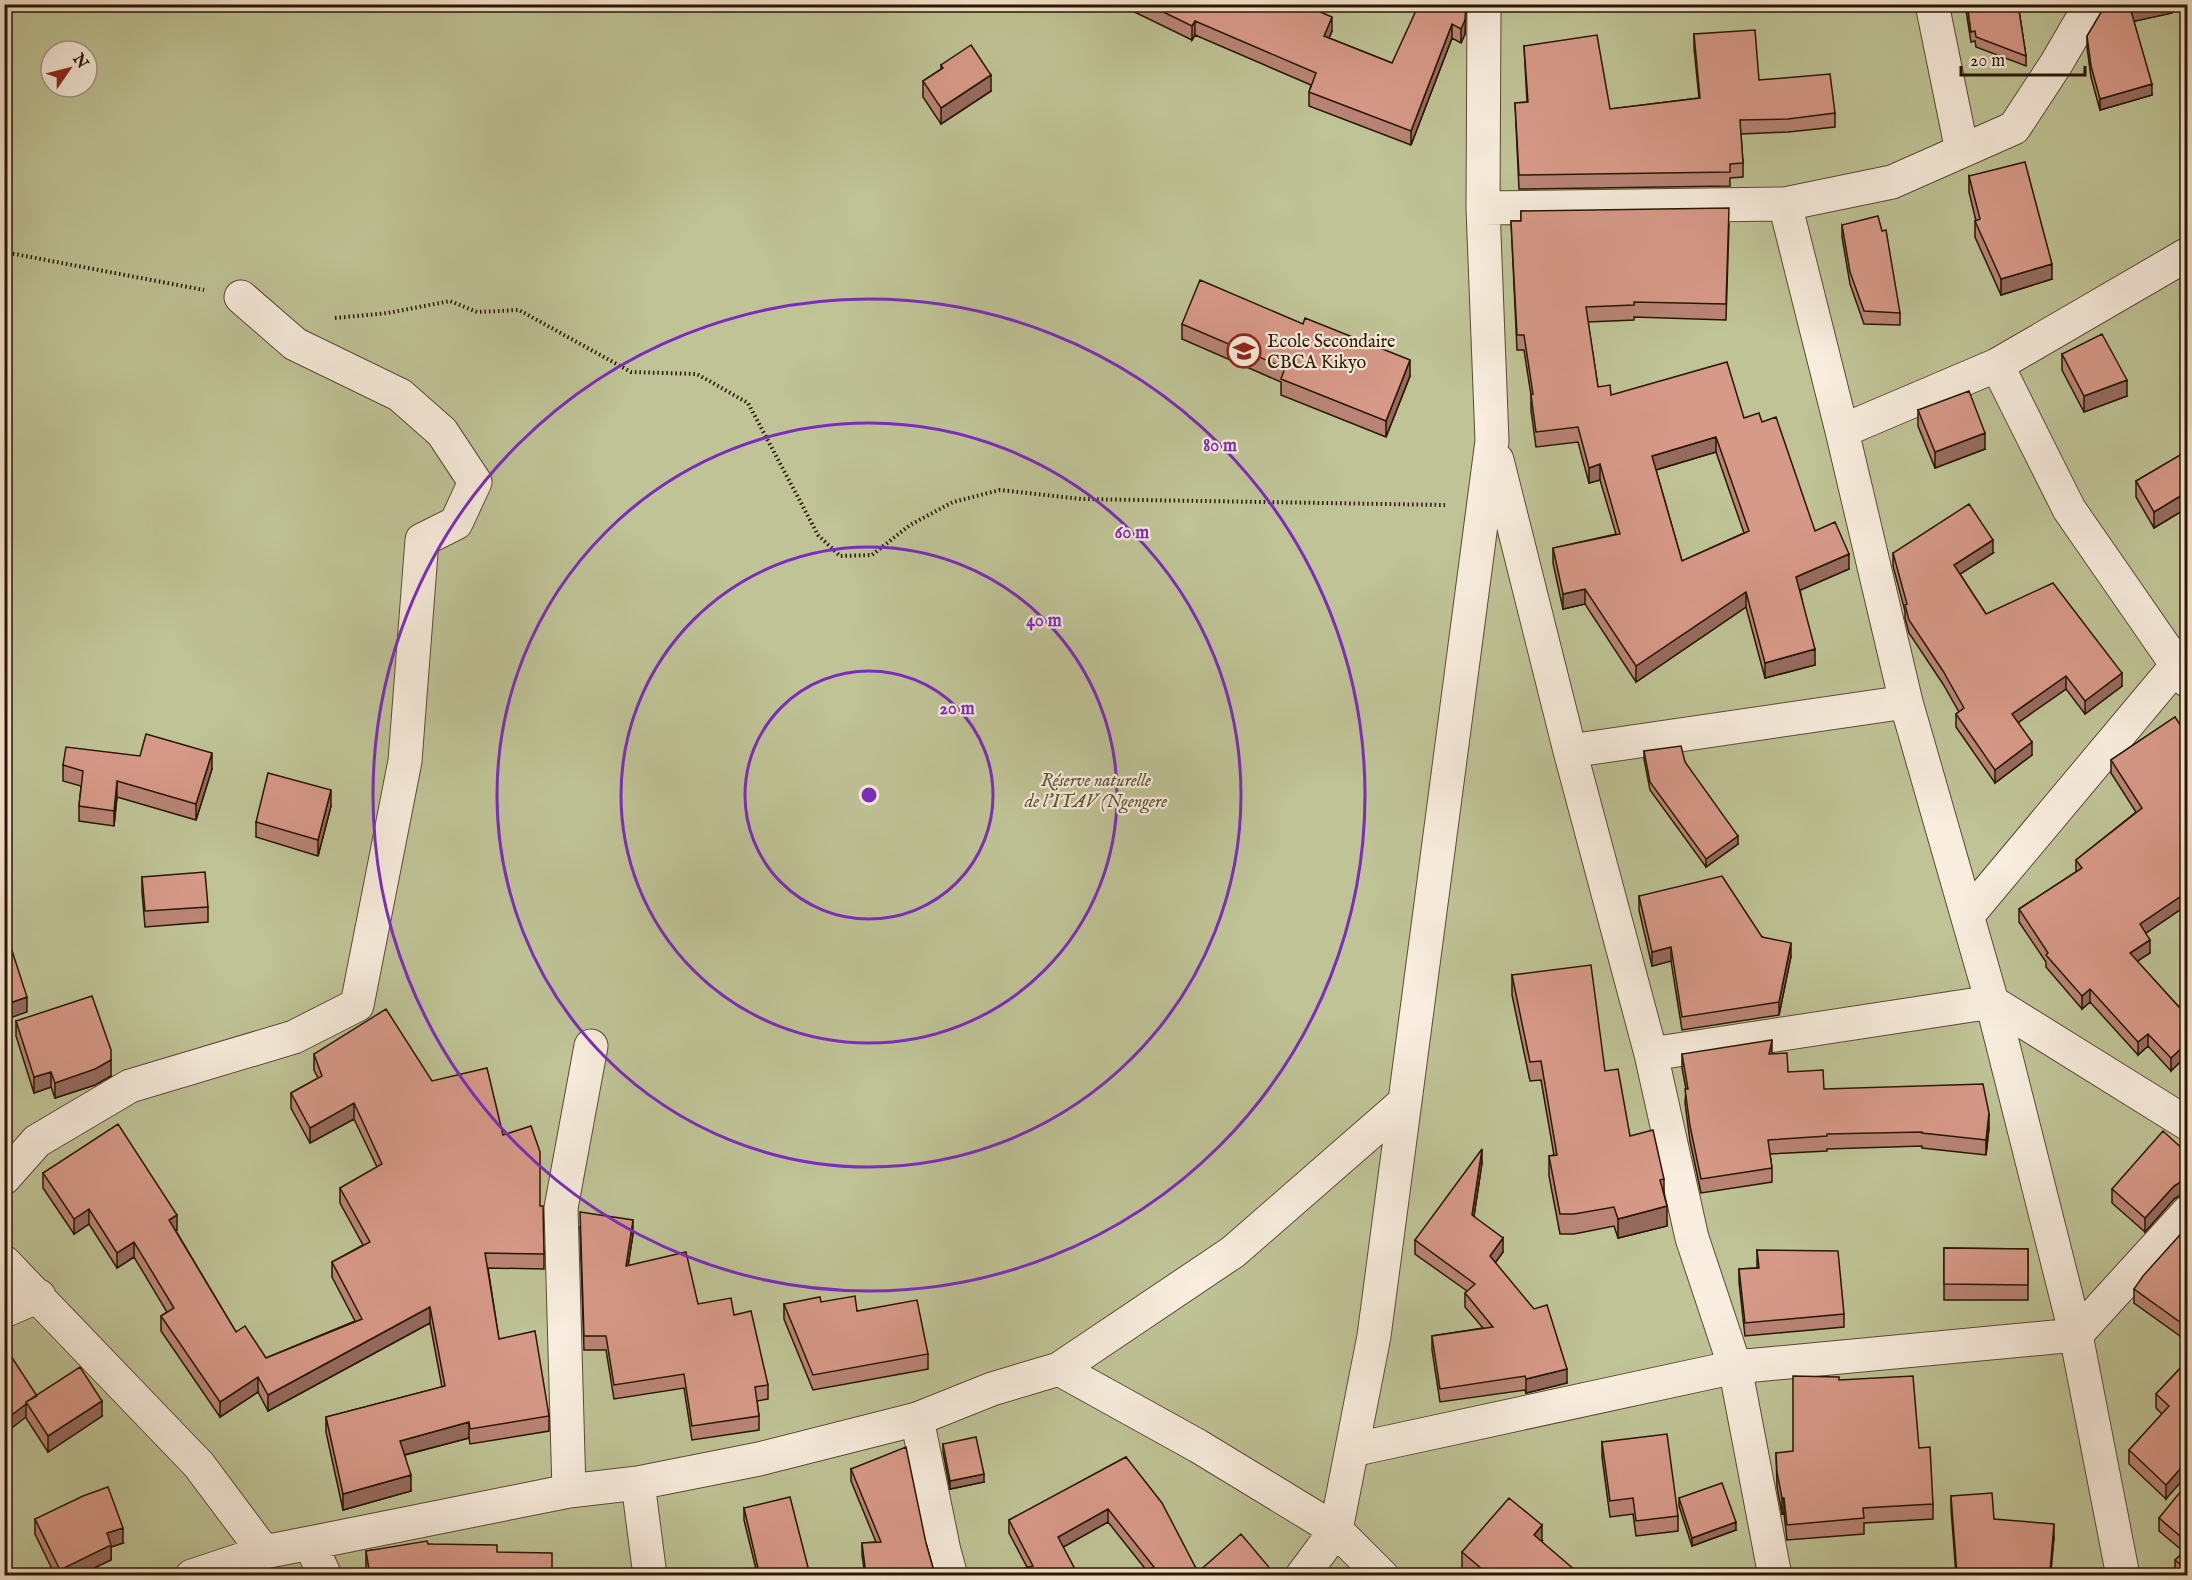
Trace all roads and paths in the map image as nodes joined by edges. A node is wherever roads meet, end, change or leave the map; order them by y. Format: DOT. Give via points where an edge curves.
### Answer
graph roads {
  1 [pos="1484,4"];
  2 [pos="1932,4"];
  3 [pos="2091,4"];
  4 [pos="1962,151"];
  5 [pos="1785,204"];
  6 [pos="1482,208"];
  7 [pos="4,252"];
  8 [pos="2187,254"];
  9 [pos="241,297"];
  10 [pos="326,316"];
  11 [pos="1997,365"];
  12 [pos="1842,431"];
  13 [pos="1492,441"];
  14 [pos="1484,506"];
  15 [pos="2184,666"];
  16 [pos="1906,702"];
  17 [pos="1570,751"];
  18 [pos="1968,915"];
  19 [pos="1992,1002"];
  20 [pos="591,1046"];
  21 [pos="1651,1054"];
  22 [pos="1405,1102"];
  23 [pos="2187,1124"];
  24 [pos="4,1178"];
  25 [pos="2187,1212"];
  26 [pos="4,1262"];
  27 [pos="39,1296"];
  28 [pos="4,1311"];
  29 [pos="2076,1335"];
  30 [pos="1736,1367"];
  31 [pos="1059,1369"];
  32 [pos="917,1419"];
  33 [pos="1352,1450"];
  34 [pos="638,1484"];
  35 [pos="569,1491"];
  36 [pos="1336,1530"];
  37 [pos="310,1543"];
  38 [pos="264,1552"];
  39 [pos="192,1575"];
  40 [pos="325,1575"];
  41 [pos="650,1575"];
  42 [pos="951,1575"];
  43 [pos="1302,1575"];
  44 [pos="1382,1575"];
  45 [pos="1775,1575"];
  46 [pos="2123,1575"];
  1 -- 6 [label="street"];
  2 -- 4 [label="street"];
  3 -- 4 [label="street" via="2014,128"];
  4 -- 5 [label="street" via="1892,182"];
  5 -- 6 [label="street"];
  5 -- 12 [label="street"];
  6 -- 13 [label="street"];
  7 -- 9 [label="path"];
  8 -- 11 [label="street"];
  9 -- 24 [label="street" via="295,344 400,395 442,432 475,482 456,523 422,540 405,761 357,1005 294,1037 130,1086 37,1141"];
  10 -- 14 [label="path" via="336,319 450,302 477,312 519,310 631,372 697,374 748,404 818,535 840,556 872,555 910,525 953,502 1000,490 1081,499"];
  11 -- 12 [label="street"];
  11 -- 15 [label="street" via="2069,509"];
  12 -- 16 [label="street"];
  13 -- 14 [label="street"];
  13 -- 17 [label="street"];
  14 -- 22 [label="street"];
  15 -- 18 [label="street"];
  16 -- 17 [label="street"];
  16 -- 18 [label="street"];
  17 -- 21 [label="street"];
  18 -- 19 [label="street"];
  19 -- 21 [label="street"];
  19 -- 23 [label="street"];
  19 -- 29 [label="street"];
  20 -- 35 [label="street" via="561,1208"];
  21 -- 30 [label="street" via="1692,1238"];
  22 -- 31 [label="street" via="1233,1252"];
  22 -- 33 [label="street" via="1374,1336"];
  25 -- 29 [label="street"];
  26 -- 27 [label="street"];
  27 -- 28 [label="street"];
  27 -- 38 [label="street" via="199,1465"];
  29 -- 30 [label="street"];
  29 -- 46 [label="street"];
  30 -- 33 [label="street"];
  30 -- 45 [label="street"];
  31 -- 32 [label="street" via="992,1389"];
  31 -- 36 [label="street" via="1198,1446"];
  32 -- 34 [label="street" via="759,1459"];
  32 -- 42 [label="street"];
  33 -- 36 [label="street"];
  34 -- 35 [label="street"];
  34 -- 41 [label="street"];
  35 -- 37 [label="street"];
  36 -- 43 [label="street"];
  36 -- 44 [label="street"];
  37 -- 38 [label="street"];
  37 -- 40 [label="street"];
  38 -- 39 [label="street"];
}
